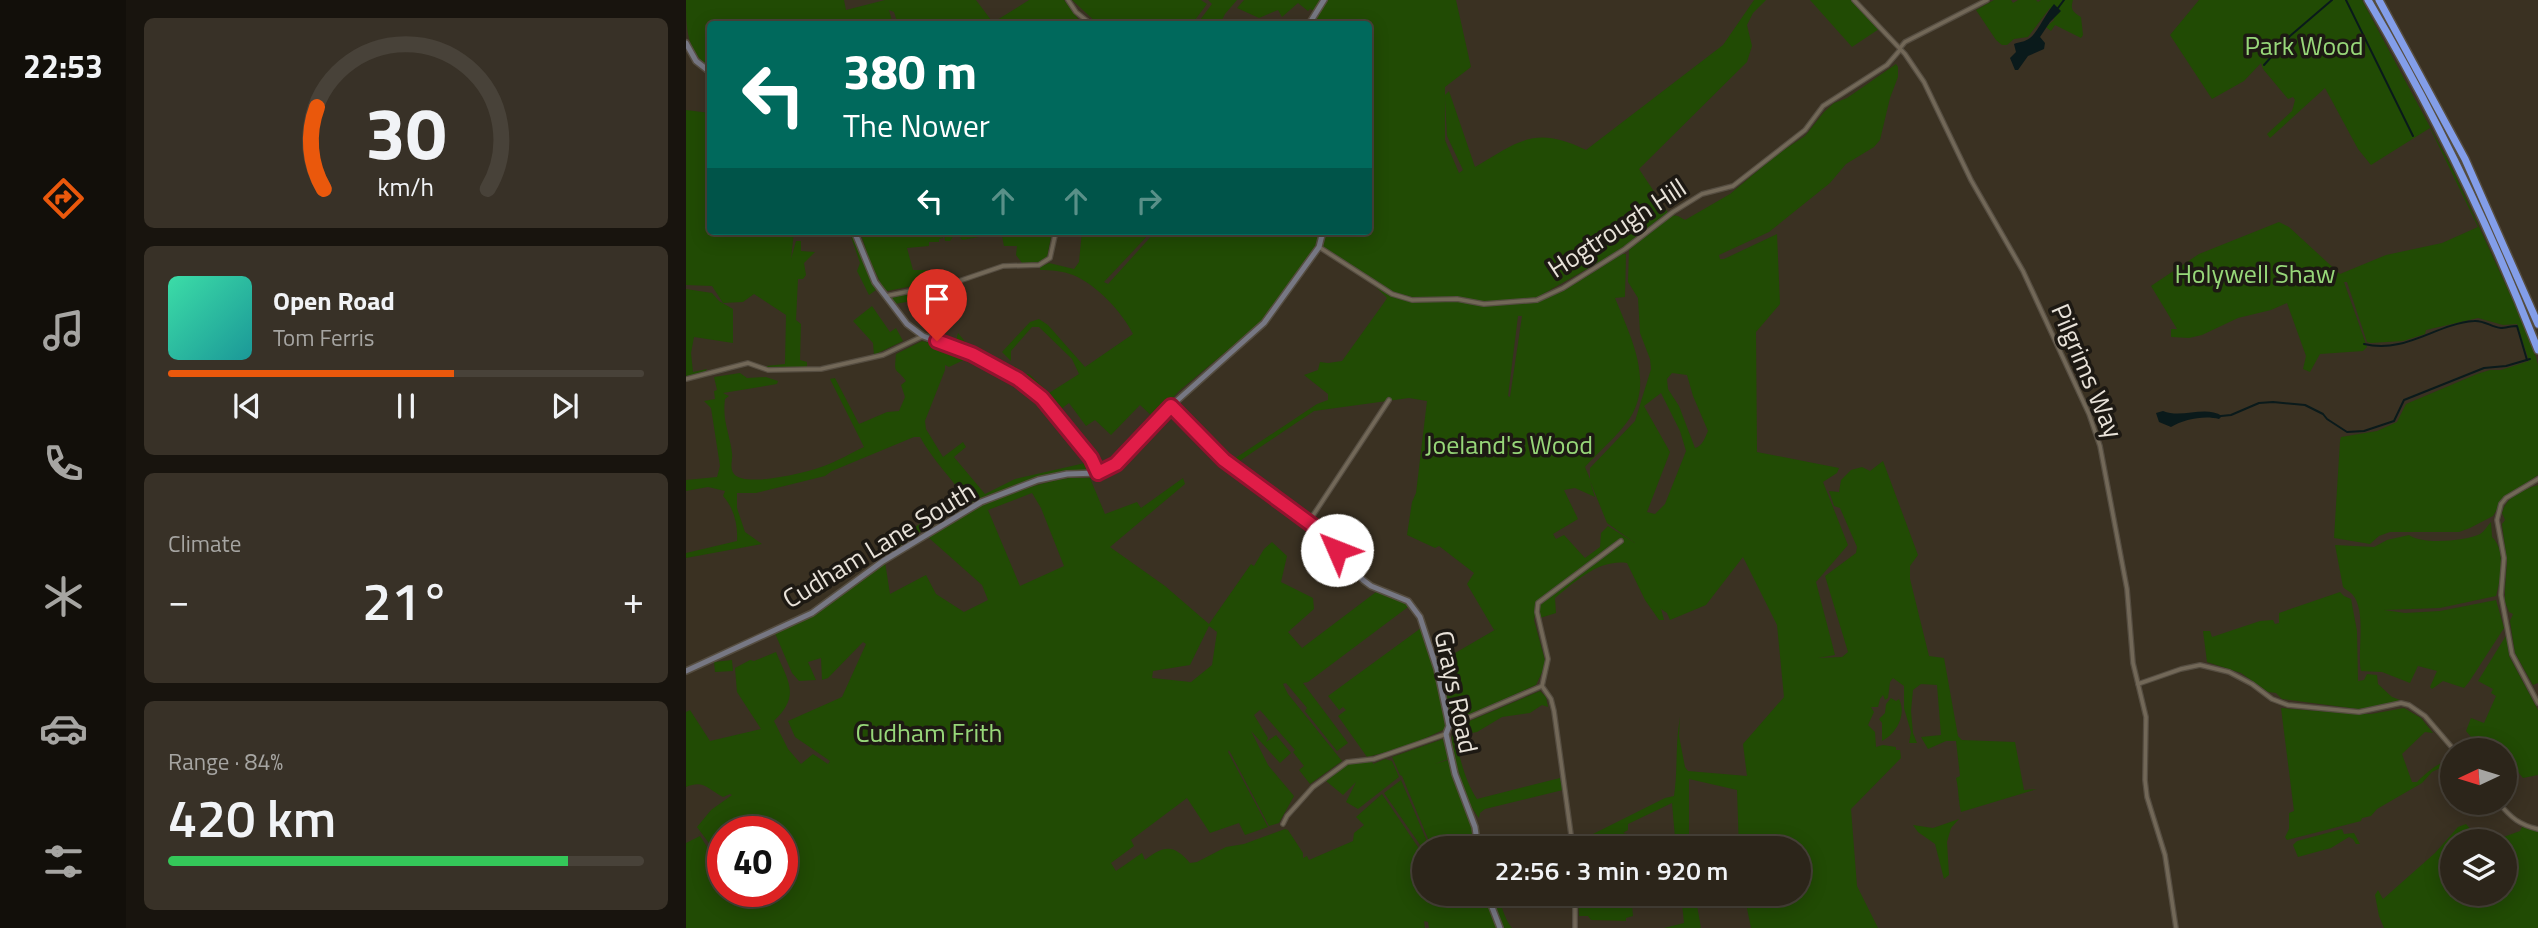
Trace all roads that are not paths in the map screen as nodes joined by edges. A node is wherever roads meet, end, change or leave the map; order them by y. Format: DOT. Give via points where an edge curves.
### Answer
graph roads {
  1 [pos="1068,0"];
  2 [pos="1324,0"];
  3 [pos="1854,0"];
  4 [pos="1987,0"];
  5 [pos="2368,0"];
  6 [pos="2379,0"];
  7 [pos="1087,21"];
  8 [pos="1310,21"];
  9 [pos="686,43"];
  10 [pos="1900,48"];
  11 [pos="707,70"];
  12 [pos="856,235"];
  13 [pos="1055,235"];
  14 [pos="1322,235"];
  15 [pos="1319,247"];
  16 [pos="885,296"];
  17 [pos="2538,324"];
  18 [pos="923,336"];
  19 [pos="2538,350"];
  20 [pos="686,379"];
  21 [pos="1389,400"];
  22 [pos="1171,406"];
  23 [pos="1098,473"];
  24 [pos="2538,479"];
  25 [pos="1308,523"];
  26 [pos="1621,541"];
  27 [pos="686,671"];
  28 [pos="2138,684"];
  29 [pos="1542,686"];
  30 [pos="2538,703"];
  31 [pos="1449,726"];
  32 [pos="1446,734"];
  33 [pos="2444,738"];
  34 [pos="2509,816"];
  35 [pos="1283,824"];
  36 [pos="2538,829"];
  37 [pos="1476,836"];
  38 [pos="1571,836"];
  39 [pos="1492,906"];
  40 [pos="1575,906"];
  41 [pos="1500,928"];
  42 [pos="1575,928"];
  43 [pos="2176,928"];
  1 -- 7 [label="street"];
  2 -- 8 [label="street"];
  3 -- 10 [label="street, Pilgrims Way"];
  4 -- 10 [label="street, Hogtrough Hill"];
  5 -- 19 [label="highway" via="2464,180"];
  6 -- 17 [label="highway" via="2459,148"];
  9 -- 11 [label="street"];
  10 -- 15 [label="street, Hogtrough Hill" via="1887,65 1823,106 1805,130 1733,186 1702,194 1625,249 1536,300 1484,304 1412,300 1392,294"];
  10 -- 28 [label="street, Pilgrims Way" via="1924,82 1971,180 2023,271 2089,414 2100,446 2125,572"];
  12 -- 16 [label="street"];
  13 -- 16 [label="street" via="1050,258 1040,265 1003,266"];
  14 -- 15 [label="street"];
  15 -- 22 [label="street" via="1254,333"];
  16 -- 18 [label="street"];
  18 -- 20 [label="street" via="883,355 821,369 768,370 748,363"];
  18 -- 23 [label="street" via="972,354 1018,379 1042,398"];
  21 -- 25 [label="street"];
  22 -- 23 [label="street" via="1116,464"];
  22 -- 25 [label="street, Grays Road" via="1215,452"];
  23 -- 27 [label="street, Cudham Lane South" via="1038,480 981,502 883,561 812,613"];
  24 -- 30 [label="street" via="2506,498 2497,520 2504,558 2501,595 2511,654"];
  25 -- 31 [label="street, Grays Road" via="1327,536 1363,580 1408,601 1420,617"];
  26 -- 29 [label="street" via="1538,603 1548,659"];
  28 -- 33 [label="street" via="2200,665 2229,673 2288,705 2359,712 2409,705"];
  28 -- 43 [label="street, Pilgrims Way" via="2147,726 2147,797 2165,855"];
  29 -- 31 [label="street"];
  29 -- 38 [label="street" via="1554,711"];
  31 -- 32 [label="street, Grays Road"];
  32 -- 35 [label="street" via="1374,759 1347,762 1313,786"];
  32 -- 37 [label="street, Grays Road"];
  34 -- 36 [label="street"];
  39 -- 41 [label="street"];
  40 -- 42 [label="street"];
}
